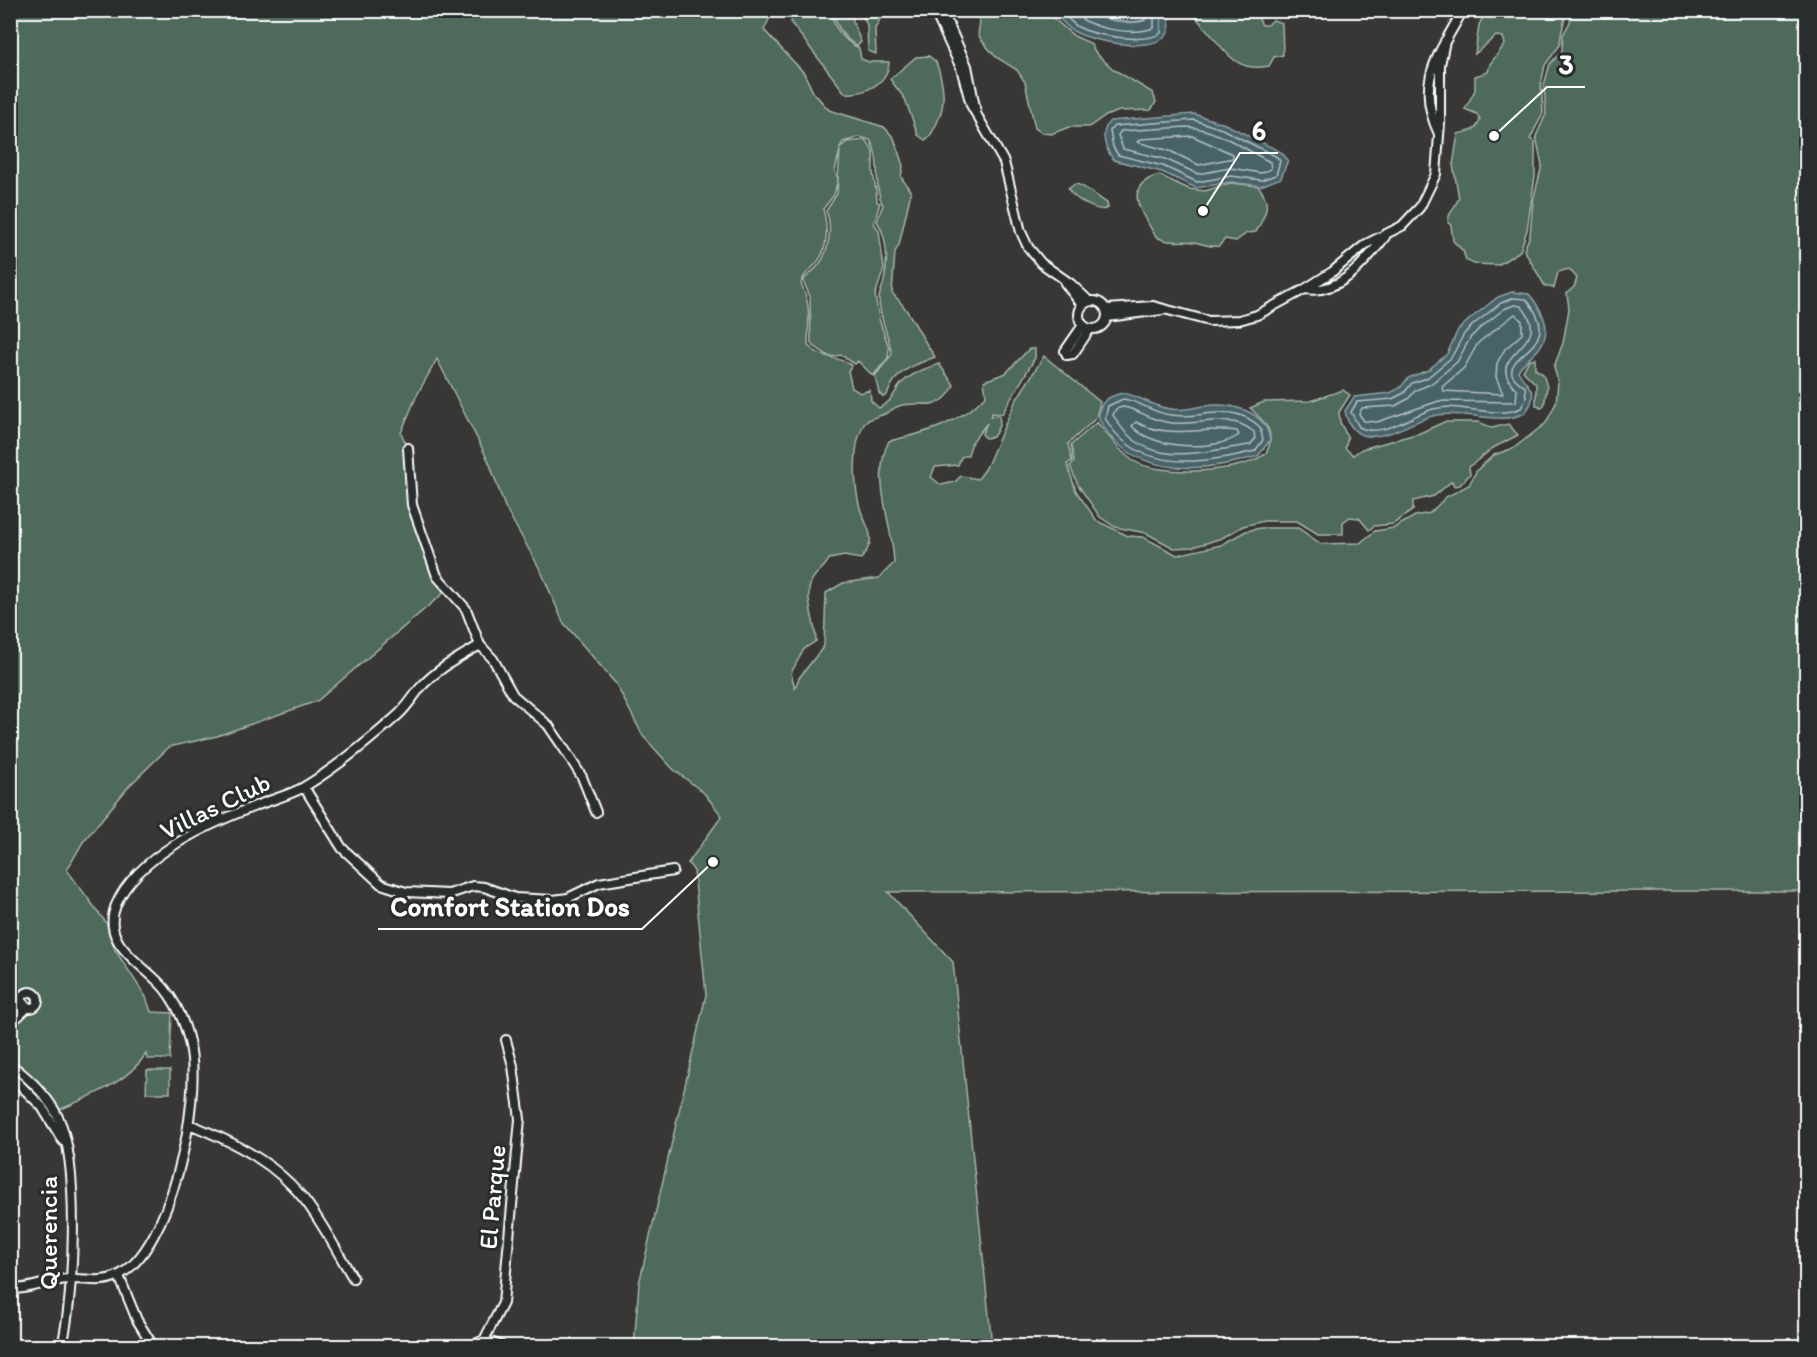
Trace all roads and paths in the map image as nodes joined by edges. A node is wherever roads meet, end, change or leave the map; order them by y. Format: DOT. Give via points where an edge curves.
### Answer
graph roads {
  1 [pos="934,10"];
  2 [pos="942,10"];
  3 [pos="1463,10"];
  4 [pos="976,112"];
  5 [pos="1385,237"];
  6 [pos="1343,262"];
  7 [pos="1353,273"];
  8 [pos="1305,289"];
  9 [pos="1085,303"];
  10 [pos="1107,313"];
  11 [pos="408,448"];
  12 [pos="480,645"];
  13 [pos="304,787"];
  14 [pos="596,812"];
  15 [pos="673,871"];
  16 [pos="10,1016"];
  17 [pos="10,1024"];
  18 [pos="506,1040"];
  19 [pos="10,1064"];
  20 [pos="10,1075"];
  21 [pos="189,1124"];
  22 [pos="66,1144"];
  23 [pos="119,1276"];
  24 [pos="71,1278"];
  25 [pos="353,1278"];
  26 [pos="10,1289"];
  27 [pos="484,1340"];
  28 [pos="62,1347"];
  29 [pos="153,1347"];
  30 [pos="471,1347"];
  31 [pos="502,1347"];
  1 -- 4 [label="street"];
  2 -- 4 [label="street" via="967,66"];
  3 -- 5 [label="street" via="1445,41 1440,65 1437,168 1429,191 1411,218"];
  4 -- 9 [label="street" via="1004,162 1028,247"];
  5 -- 6 [label="street" via="1366,244"];
  5 -- 7 [label="street"];
  6 -- 7 [label="street"];
  6 -- 8 [label="street"];
  7 -- 8 [label="street" via="1332,285"];
  8 -- 10 [label="street" via="1239,321 1209,321 1163,309"];
  9 -- 10 [label="street" via="1101,303"];
  9 -- 10 [label="street" via="1079,315 1086,327 1102,326"];
  11 -- 12 [label="street" via="411,505 436,576 466,609"];
  12 -- 13 [label="street, Villas Club" via="441,668 401,713"];
  12 -- 14 [label="street" via="513,694 548,725 582,777"];
  13 -- 15 [label="street" via="342,848 381,884 406,892 449,894 473,886 515,898 553,900 568,898 599,883"];
  13 -- 21 [label="street, Villas Club" via="197,832 155,859 121,895 112,917 124,952 166,991 187,1032 194,1073"];
  16 -- 17 [label="street" via="26,1006"];
  18 -- 27 [label="street, El Parque" via="513,1066 519,1130 503,1303"];
  19 -- 22 [label="street, Querencia" via="49,1102 59,1117"];
  20 -- 22 [label="street, Querencia" via="42,1107"];
  21 -- 23 [label="street, Villas Club" via="167,1207 156,1232"];
  21 -- 25 [label="street" via="261,1158 290,1183 307,1203"];
  22 -- 24 [label="street, Querencia" via="72,1194"];
  23 -- 24 [label="street" via="96,1282"];
  23 -- 29 [label="street" via="136,1320"];
  24 -- 26 [label="street"];
  24 -- 28 [label="street, Querencia"];
  27 -- 30 [label="street"];
  27 -- 31 [label="street"];
}
